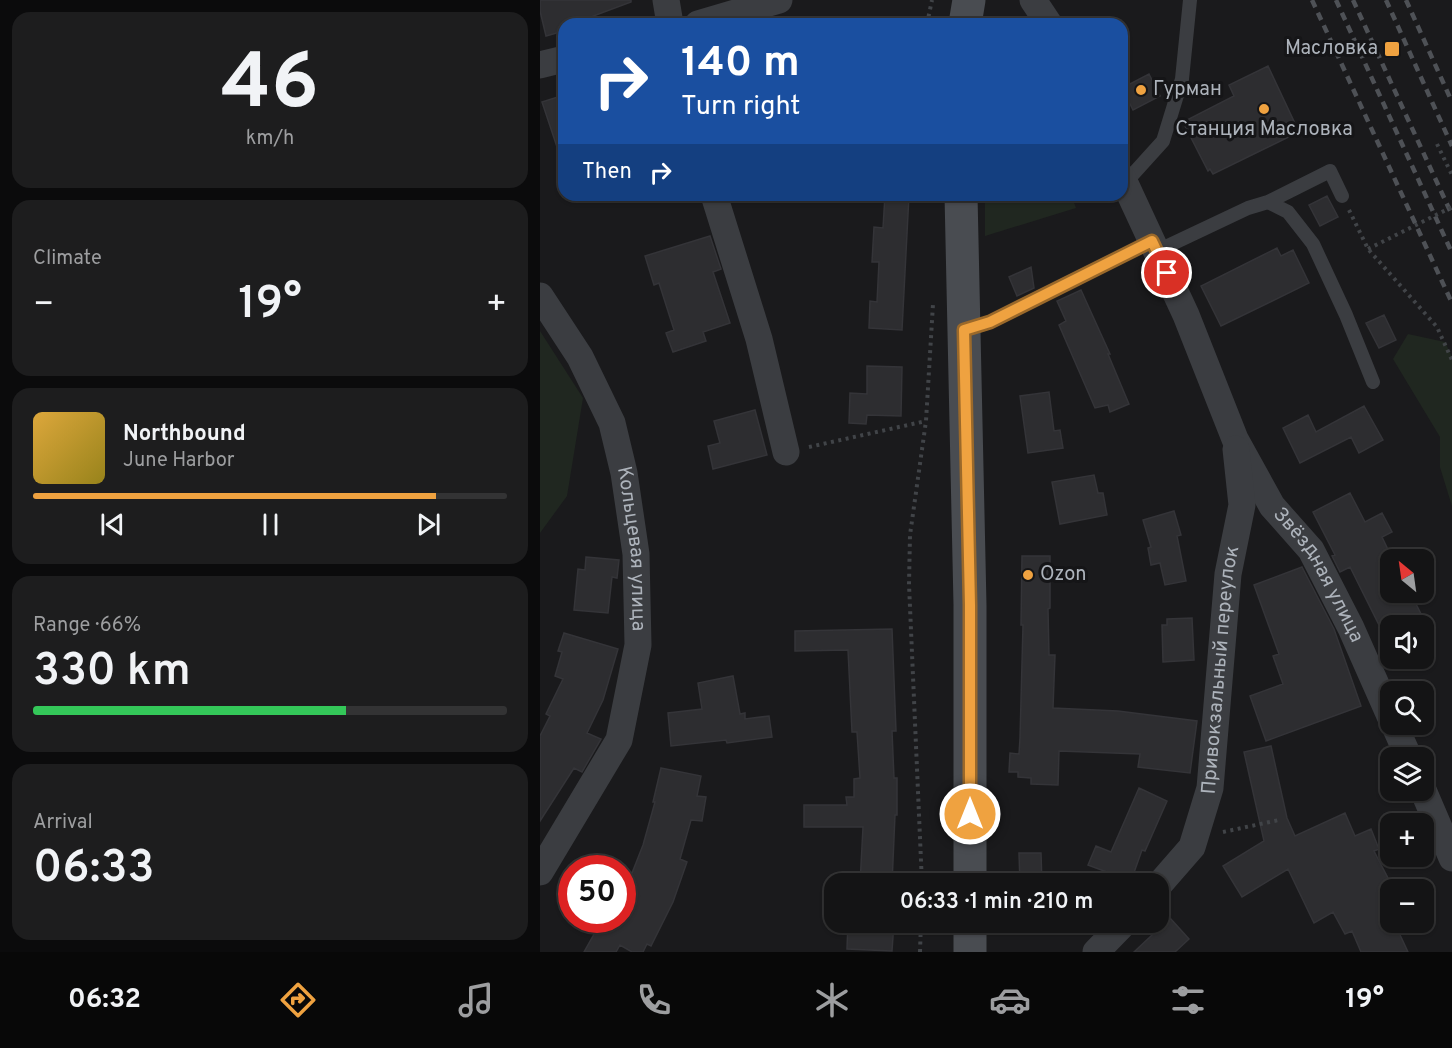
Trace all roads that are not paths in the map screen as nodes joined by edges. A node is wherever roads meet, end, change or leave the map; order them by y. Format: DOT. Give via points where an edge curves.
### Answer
graph roads {
  1 [pos="666,0"];
  2 [pos="778,0"];
  3 [pos="969,0"];
  4 [pos="1033,0"];
  5 [pos="1190,0"];
  6 [pos="669,18"];
  7 [pos="718,18"];
  8 [pos="966,18"];
  9 [pos="1045,18"];
  10 [pos="558,60"];
  11 [pos="540,65"];
  12 [pos="1128,175"];
  13 [pos="1128,190"];
  14 [pos="1342,196"];
  15 [pos="716,201"];
  16 [pos="961,201"];
  17 [pos="1268,202"];
  18 [pos="1155,246"];
  19 [pos="540,296"];
  20 [pos="964,330"];
  21 [pos="1372,382"];
  22 [pos="1235,439"];
  23 [pos="786,452"];
  24 [pos="1380,693"];
  25 [pos="1428,801"];
  26 [pos="1452,858"];
  27 [pos="540,872"];
  28 [pos="970,873"];
  29 [pos="1169,873"];
  30 [pos="970,933"];
  31 [pos="1114,933"];
  32 [pos="970,952"];
  33 [pos="1096,952"];
  1 -- 6 [label="street"];
  2 -- 7 [label="street"];
  3 -- 8 [label="main road"];
  4 -- 9 [label="street"];
  5 -- 12 [label="lane" via="1182,79 1163,141"];
  10 -- 11 [label="street"];
  13 -- 18 [label="street"];
  14 -- 17 [label="lane" via="1330,171"];
  15 -- 23 [label="street" via="759,339"];
  16 -- 20 [label="main road"];
  17 -- 18 [label="lane"];
  17 -- 21 [label="lane" via="1288,212 1313,244"];
  18 -- 20 [label="lane" via="990,322"];
  18 -- 22 [label="street"];
  19 -- 27 [label="street, Кольцевая улица" via="580,357 612,423 636,554 638,645 619,740"];
  20 -- 28 [label="main road"];
  22 -- 24 [label="street, Звёздная улица" via="1272,506 1311,550"];
  22 -- 29 [label="street, Привокзальный переулок" via="1242,505 1228,574 1210,788 1192,847"];
  25 -- 26 [label="street"];
  30 -- 32 [label="main road"];
  31 -- 33 [label="street"];
}
